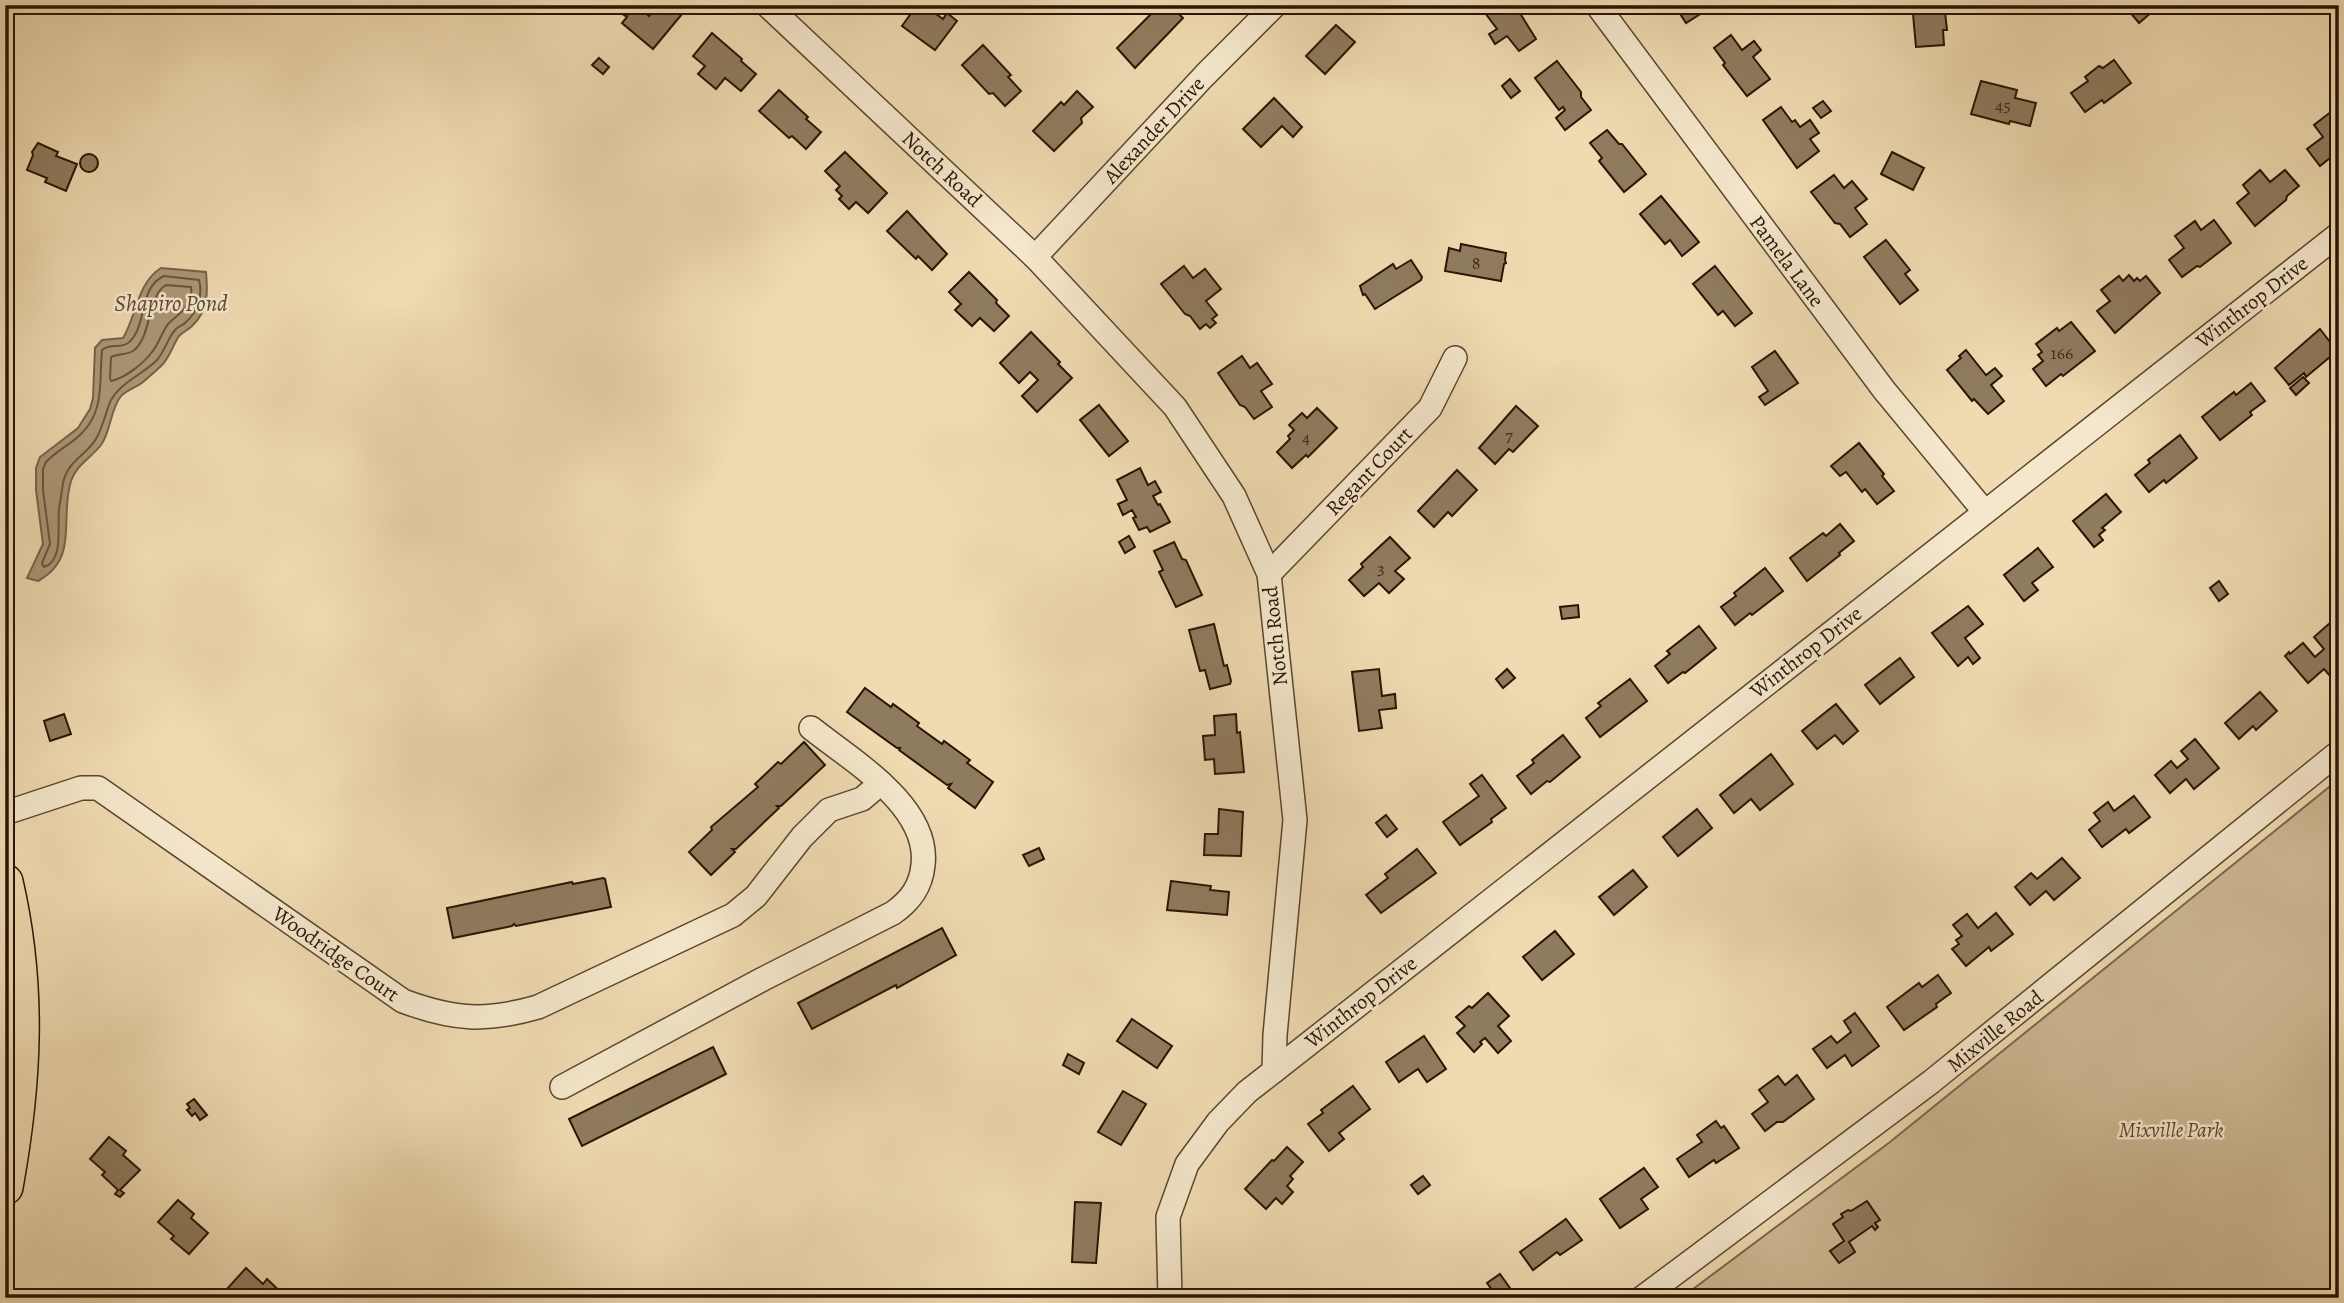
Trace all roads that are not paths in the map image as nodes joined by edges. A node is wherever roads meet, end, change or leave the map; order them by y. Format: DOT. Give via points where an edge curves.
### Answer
graph roads {
  1 [pos="767,5"];
  2 [pos="1275,5"];
  3 [pos="1597,5"];
  4 [pos="2339,234"];
  5 [pos="1035,257"];
  6 [pos="1455,358"];
  7 [pos="1984,511"];
  8 [pos="1269,574"];
  9 [pos="811,728"];
  10 [pos="2339,752"];
  11 [pos="881,783"];
  12 [pos="5,813"];
  13 [pos="5,882"];
  14 [pos="1274,1070"];
  15 [pos="562,1087"];
  16 [pos="5,1187"];
  17 [pos="1170,1298"];
  18 [pos="1642,1298"];
  1 -- 5 [label="street, Notch Road"];
  2 -- 5 [label="street, Alexander Drive"];
  3 -- 7 [label="street, Pamela Lane" via="1884,390"];
  4 -- 7 [label="street, Winthrop Drive"];
  5 -- 8 [label="street, Notch Road" via="1175,407 1234,496"];
  6 -- 8 [label="street, Regant Court" via="1430,408"];
  7 -- 14 [label="street, Winthrop Drive"];
  8 -- 14 [label="street, Notch Road" via="1295,820"];
  9 -- 11 [label="street"];
  10 -- 18 [label="street, Mixville Road" via="1931,1082"];
  11 -- 12 [label="street, Woodridge Court" via="862,799 829,810 756,896 733,915 538,1007 472,1018 452,1017 403,1001 98,789 81,788"];
  11 -- 15 [label="street" via="904,806 921,840 923,872 904,905"];
  13 -- 16 [label="main road" via="19,955 22,1003 19,1097"];
  14 -- 17 [label="street" via="1218,1122 1187,1164 1168,1217"];
}
